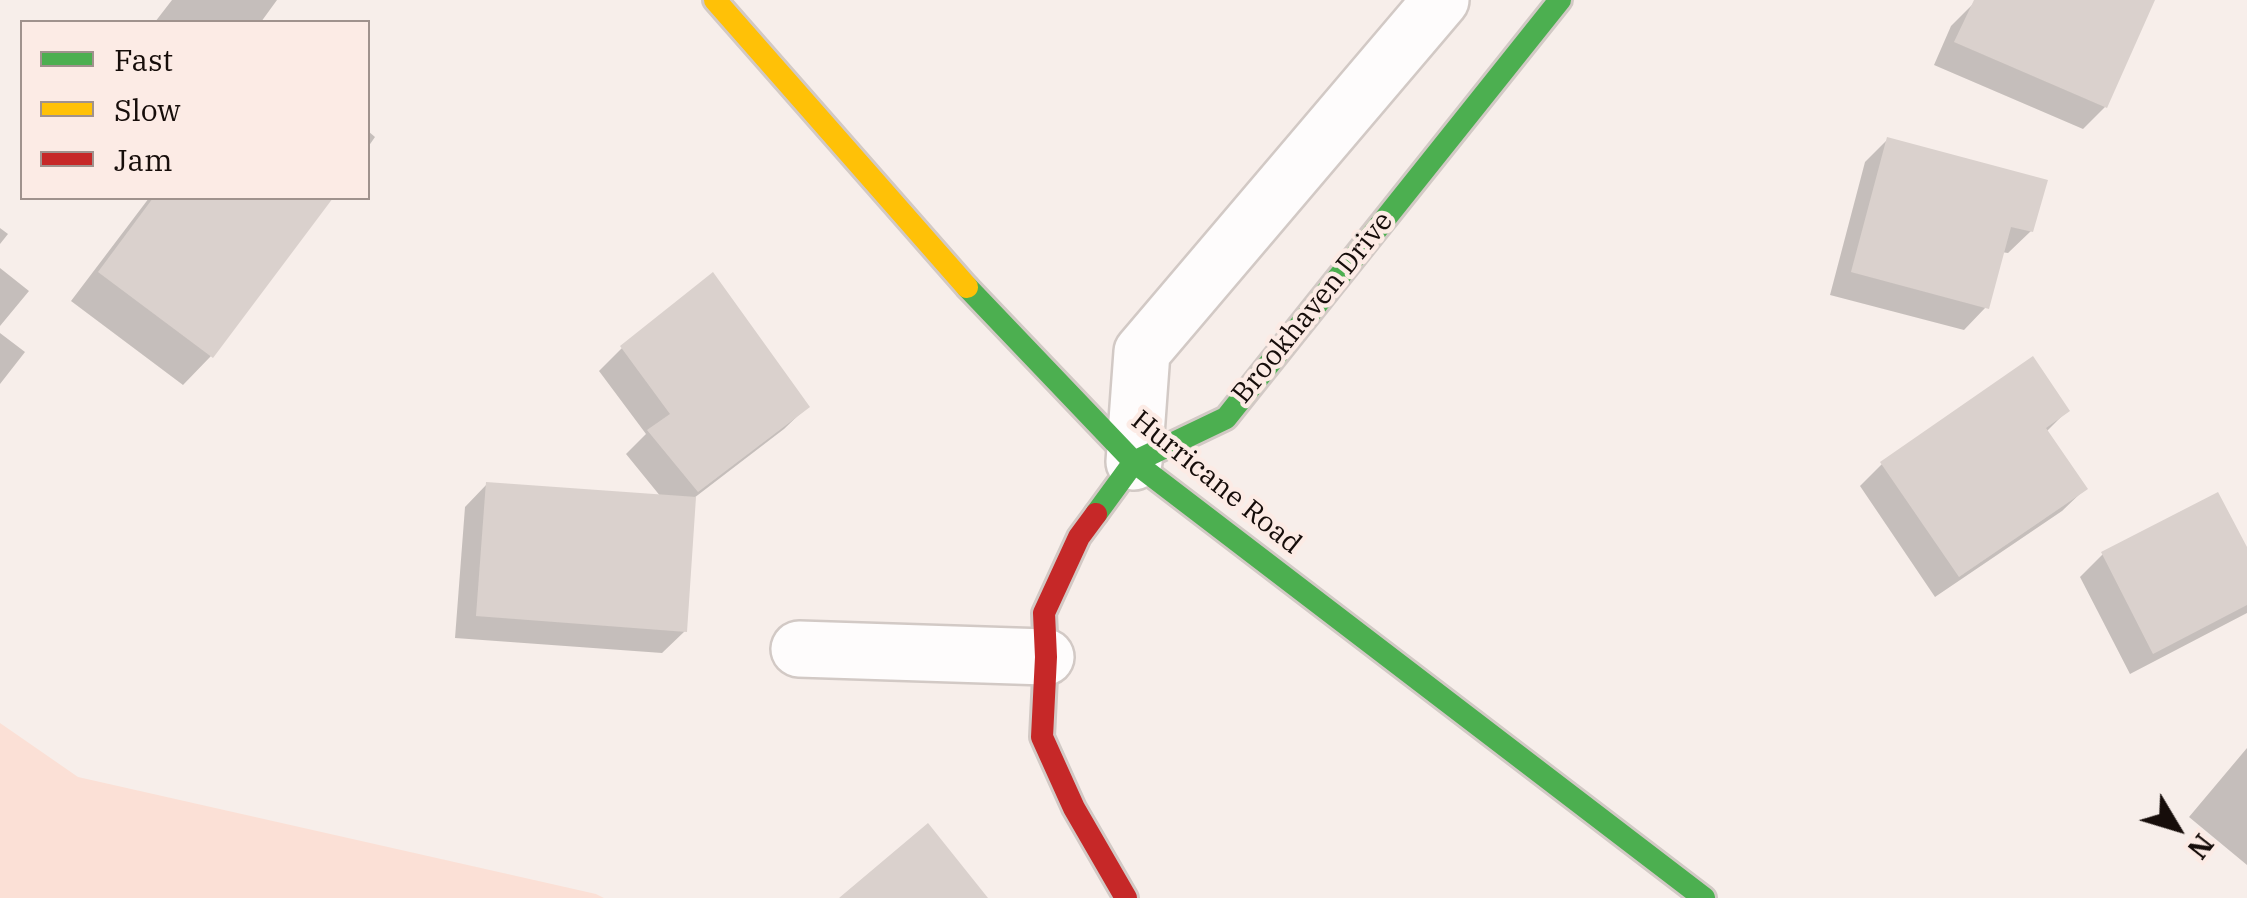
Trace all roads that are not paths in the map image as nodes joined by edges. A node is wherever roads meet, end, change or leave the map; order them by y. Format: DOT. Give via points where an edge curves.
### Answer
graph roads {
  1 [pos="714,0"];
  2 [pos="1442,0"];
  3 [pos="1560,0"];
  4 [pos="1134,462"];
  5 [pos="798,649"];
  6 [pos="1046,657"];
  7 [pos="1126,898"];
  8 [pos="1704,898"];
  1 -- 4 [label="street, Hurricane Road" via="984,306"];
  2 -- 4 [label="street" via="1142,352"];
  3 -- 4 [label="street, Brookhaven Drive" via="1226,418"];
  4 -- 6 [label="street" via="1078,536 1044,612"];
  4 -- 8 [label="street, Hurricane Road"];
  5 -- 6 [label="street"];
  6 -- 7 [label="street" via="1042,738"];
}
